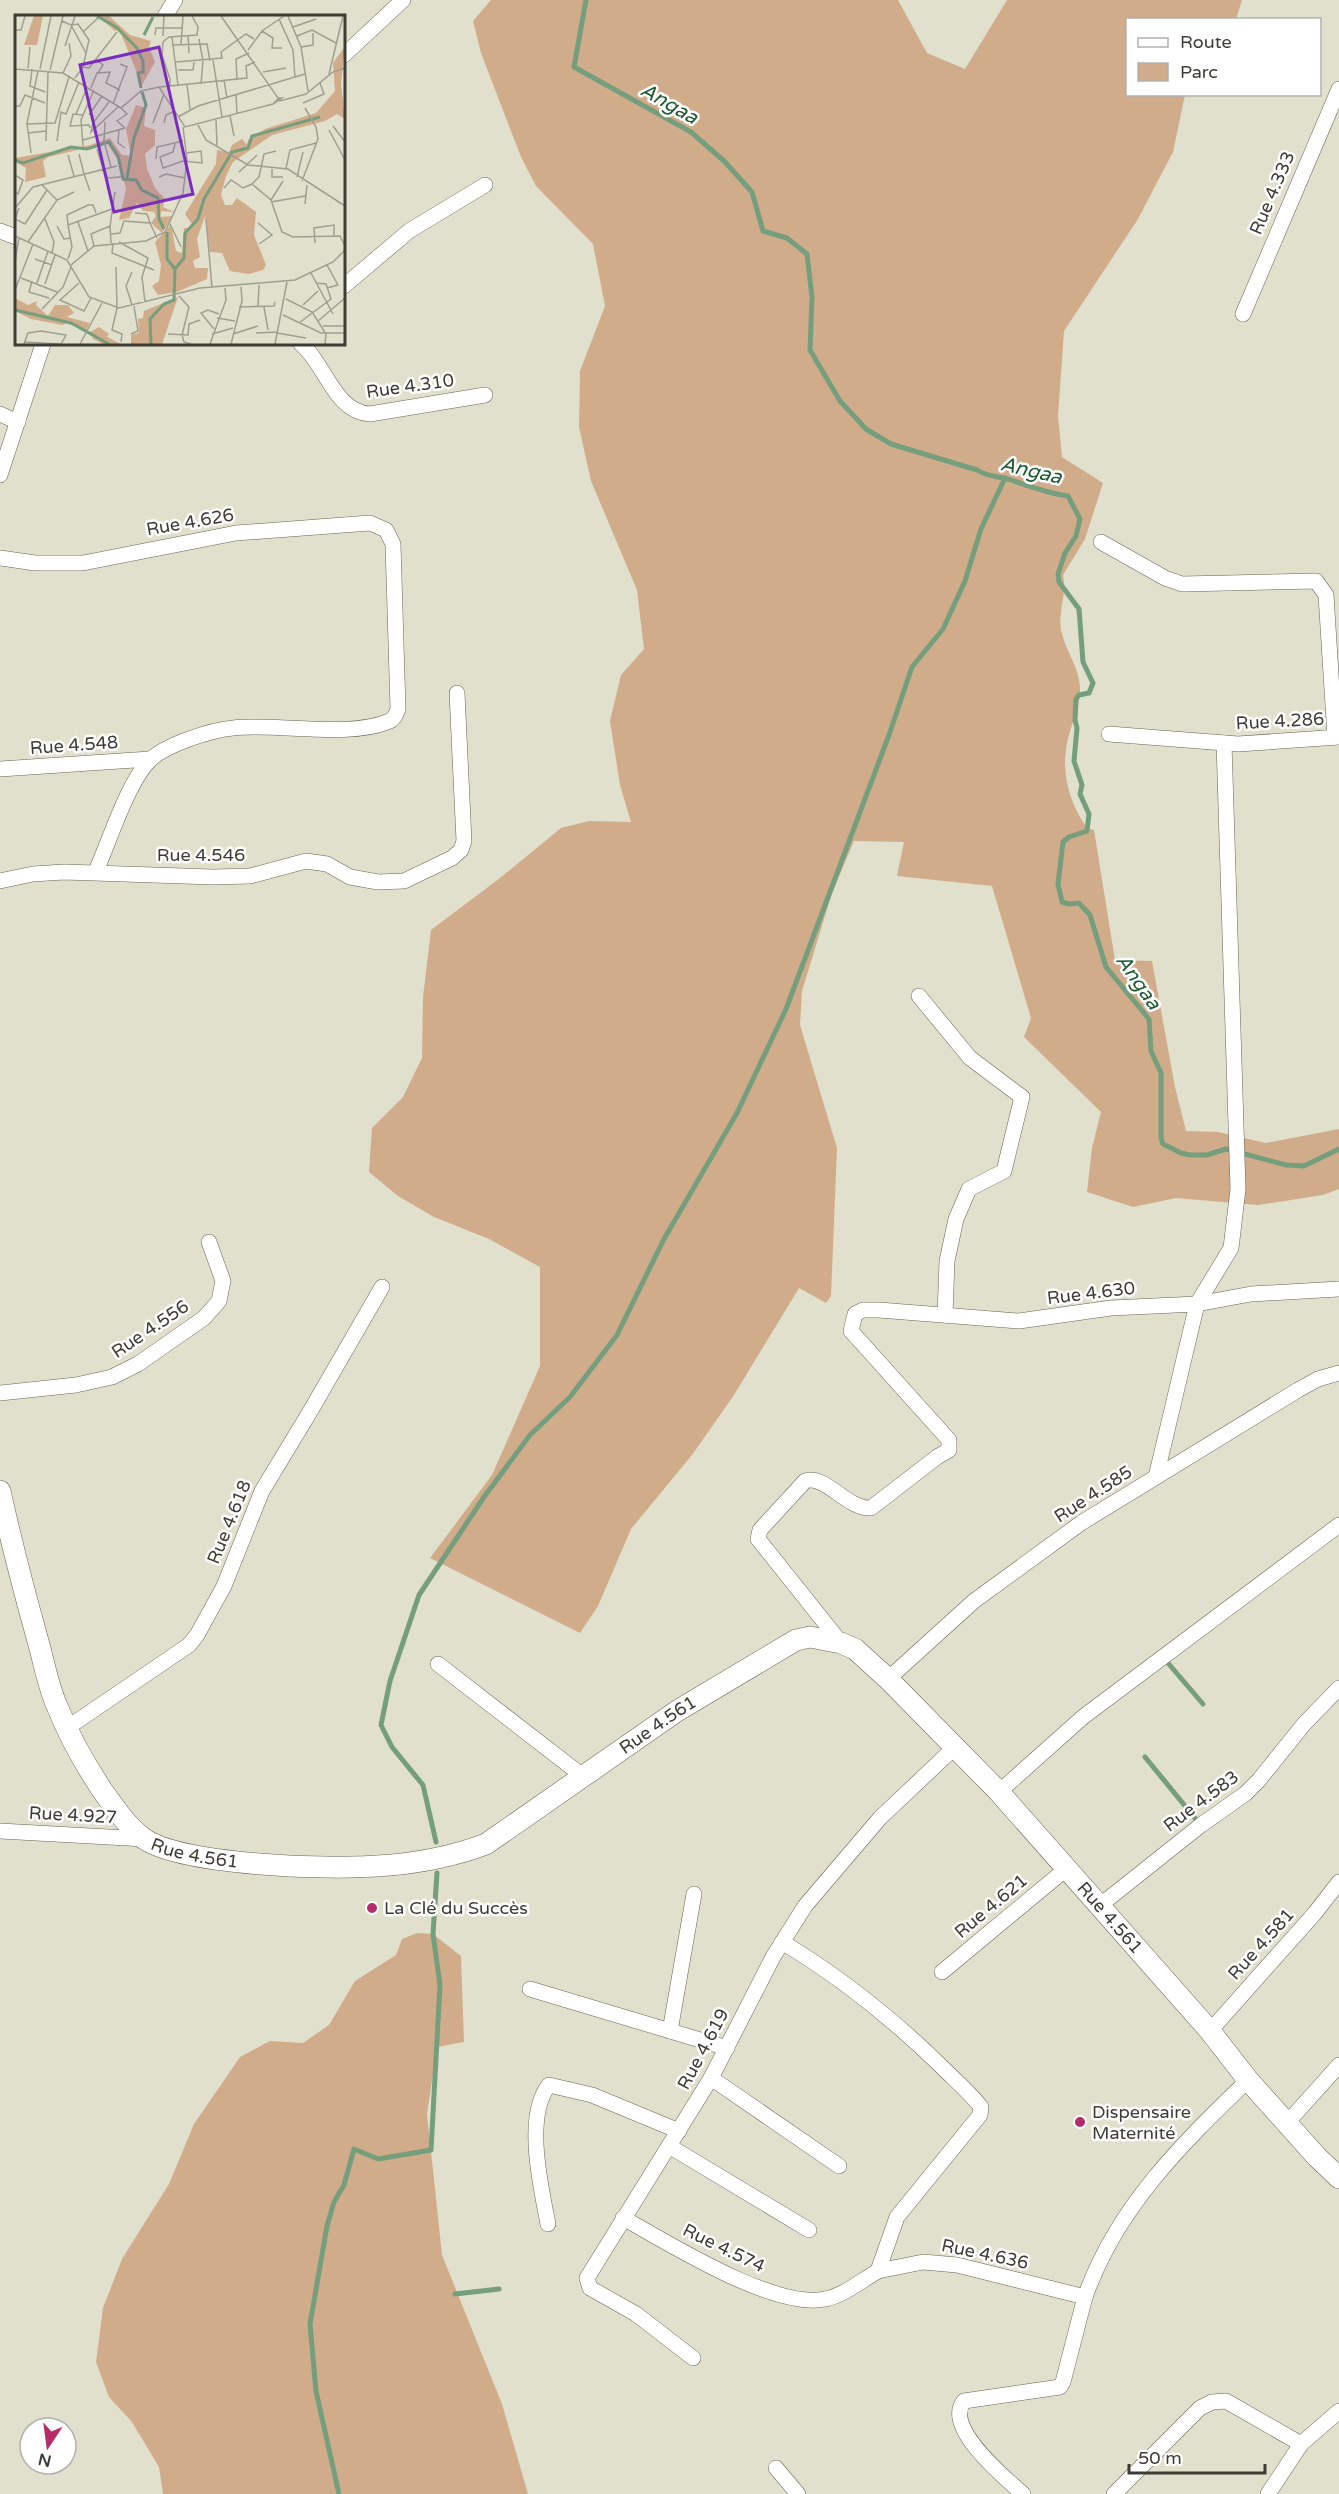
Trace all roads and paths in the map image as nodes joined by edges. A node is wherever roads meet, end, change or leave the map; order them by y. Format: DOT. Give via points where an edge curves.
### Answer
graph roads {
  1 [pos="175,0"];
  2 [pos="402,0"];
  3 [pos="167,15"];
  4 [pos="345,54"];
  5 [pos="1339,89"];
  6 [pos="485,185"];
  7 [pos="0,231"];
  8 [pos="15,237"];
  9 [pos="345,285"];
  10 [pos="1243,314"];
  11 [pos="43,345"];
  12 [pos="302,345"];
  13 [pos="485,395"];
  14 [pos="0,414"];
  15 [pos="18,422"];
  16 [pos="0,475"];
  17 [pos="1101,542"];
  18 [pos="0,558"];
  19 [pos="457,693"];
  20 [pos="1109,734"];
  21 [pos="1337,737"];
  22 [pos="1224,743"];
  23 [pos="150,759"];
  24 [pos="0,769"];
  25 [pos="96,871"];
  26 [pos="0,881"];
  27 [pos="919,996"];
  28 [pos="209,1242"];
  29 [pos="382,1287"];
  30 [pos="1339,1289"];
  31 [pos="1197,1304"];
  32 [pos="945,1315"];
  33 [pos="1339,1373"];
  34 [pos="0,1393"];
  35 [pos="1156,1477"];
  36 [pos="0,1491"];
  37 [pos="1339,1525"];
  38 [pos="842,1643"];
  39 [pos="438,1664"];
  40 [pos="888,1679"];
  41 [pos="1339,1688"];
  42 [pos="67,1728"];
  43 [pos="954,1748"];
  44 [pos="584,1777"];
  45 [pos="999,1792"];
  46 [pos="0,1831"];
  47 [pos="145,1839"];
  48 [pos="1066,1869"];
  49 [pos="1339,1882"];
  50 [pos="694,1894"];
  51 [pos="1098,1906"];
  52 [pos="782,1942"];
  53 [pos="942,1972"];
  54 [pos="530,1989"];
  55 [pos="670,2031"];
  56 [pos="1210,2031"];
  57 [pos="727,2048"];
  58 [pos="1339,2065"];
  59 [pos="711,2078"];
  60 [pos="1248,2080"];
  61 [pos="1287,2123"];
  62 [pos="679,2131"];
  63 [pos="669,2146"];
  64 [pos="839,2166"];
  65 [pos="1339,2178"];
  66 [pos="623,2218"];
  67 [pos="548,2224"];
  68 [pos="809,2230"];
  69 [pos="878,2271"];
  70 [pos="1085,2297"];
  71 [pos="693,2358"];
  72 [pos="1339,2411"];
  73 [pos="1301,2444"];
  74 [pos="776,2468"];
  75 [pos="798,2494"];
  76 [pos="1023,2494"];
  77 [pos="1114,2494"];
  78 [pos="1268,2494"];
  1 -- 3 [label="street"];
  2 -- 4 [label="street"];
  5 -- 10 [label="street, Rue 4.333"];
  6 -- 9 [label="street" via="409,231"];
  7 -- 8 [label="street"];
  11 -- 15 [label="street"];
  12 -- 13 [label="street, Rue 4.310" via="336,392 360,413"];
  14 -- 15 [label="street"];
  15 -- 16 [label="street"];
  17 -- 21 [label="street" via="1165,579 1182,584 1316,581 1326,595"];
  18 -- 23 [label="street, Rue 4.626" via="65,564 236,533 370,522 386,530 393,543 398,709 395,717 366,727 232,728 167,748"];
  19 -- 25 [label="street, Rue 4.546" via="464,828 461,850 452,858 404,881 378,882 350,877 327,864 306,861 250,876"];
  20 -- 22 [label="street, Rue 4.286"];
  21 -- 22 [label="street, Rue 4.286"];
  22 -- 31 [label="street" via="1238,1190 1231,1248"];
  23 -- 24 [label="street, Rue 4.548"];
  23 -- 25 [label="street" via="138,774"];
  25 -- 26 [label="street, Rue 4.546" via="33,874"];
  27 -- 32 [label="street" via="970,1058 1022,1097 1004,1171 969,1189 956,1220 947,1261"];
  28 -- 34 [label="street, Rue 4.556" via="223,1281 219,1301 195,1324 138,1364 112,1377"];
  29 -- 42 [label="street, Rue 4.618" via="262,1491 224,1586 197,1635"];
  30 -- 31 [label="street, Rue 4.630" via="1251,1294"];
  31 -- 32 [label="street, Rue 4.630" via="1111,1308 1019,1321"];
  31 -- 35 [label="street"];
  32 -- 38 [label="street, Rue 4.630" via="863,1310 855,1314 851,1331 949,1440 949,1450 871,1508 858,1508 819,1481 805,1481 760,1530 758,1539"];
  33 -- 35 [label="street, Rue 4.585" via="1298,1389"];
  35 -- 40 [label="street, Rue 4.585" via="1081,1523 974,1601"];
  36 -- 42 [label="main road, Rue 4.561" via="56,1704"];
  37 -- 45 [label="street" via="1083,1717"];
  38 -- 40 [label="main road, Rue 4.561" via="855,1649"];
  38 -- 44 [label="main road, Rue 4.561" via="810,1637 796,1640 677,1712"];
  39 -- 44 [label="street"];
  40 -- 43 [label="main road, Rue 4.561"];
  41 -- 51 [label="street, Rue 4.583" via="1245,1794"];
  42 -- 47 [label="main road, Rue 4.561" via="113,1806"];
  43 -- 45 [label="main road, Rue 4.561"];
  43 -- 52 [label="street, Rue 4.619" via="880,1818 805,1906"];
  44 -- 47 [label="main road, Rue 4.561" via="486,1844 459,1854 403,1864 257,1864 193,1854"];
  45 -- 48 [label="main road, Rue 4.561"];
  46 -- 47 [label="street, Rue 4.927"];
  48 -- 51 [label="main road, Rue 4.561"];
  48 -- 53 [label="street, Rue 4.621"];
  49 -- 56 [label="street, Rue 4.581"];
  50 -- 55 [label="street"];
  51 -- 56 [label="main road, Rue 4.561"];
  52 -- 57 [label="street, Rue 4.619"];
  52 -- 69 [label="street" via="870,2001 981,2107 980,2115 897,2217"];
  54 -- 55 [label="street"];
  55 -- 57 [label="street"];
  56 -- 60 [label="main road, Rue 4.561"];
  57 -- 59 [label="street, Rue 4.619"];
  58 -- 61 [label="street"];
  59 -- 62 [label="street, Rue 4.619"];
  59 -- 64 [label="street"];
  60 -- 61 [label="main road, Rue 4.561"];
  60 -- 70 [label="street" via="1165,2165 1133,2204 1104,2251"];
  61 -- 65 [label="main road, Rue 4.561"];
  62 -- 63 [label="street, Rue 4.619"];
  62 -- 67 [label="street" via="592,2095 549,2085 536,2134 536,2158"];
  63 -- 66 [label="street, Rue 4.619"];
  63 -- 68 [label="street"];
  66 -- 69 [label="street, Rue 4.574" via="730,2277 780,2295 825,2299"];
  66 -- 71 [label="street, Rue 4.619" via="587,2283"];
  69 -- 70 [label="street, Rue 4.636" via="923,2262 957,2265"];
  70 -- 76 [label="street" via="1060,2387 964,2401 959,2407 966,2434"];
  72 -- 73 [label="street"];
  73 -- 77 [label="street" via="1226,2401 1212,2402 1200,2408"];
  73 -- 78 [label="street"];
  74 -- 75 [label="street"];
}
